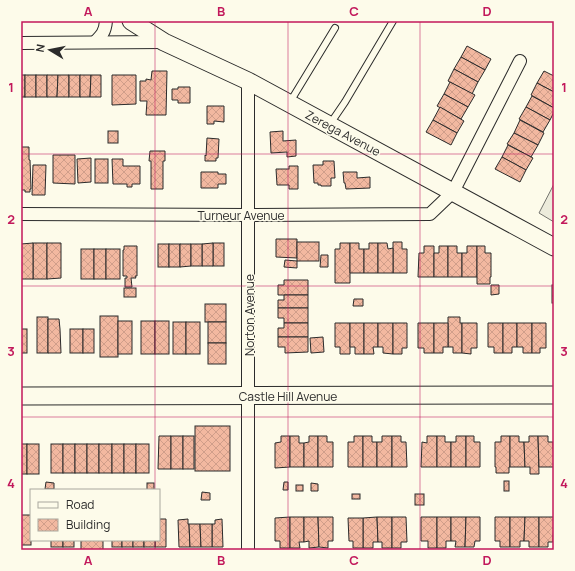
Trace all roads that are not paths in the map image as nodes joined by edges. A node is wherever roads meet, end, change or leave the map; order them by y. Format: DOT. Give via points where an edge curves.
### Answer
graph roads {
  1 [pos="106,21"];
  2 [pos="131,21"];
  3 [pos="393,21"];
  4 [pos="335,28"];
  5 [pos="94,42"];
  6 [pos="164,42"];
  7 [pos="21,43"];
  8 [pos="520,61"];
  9 [pos="248,81"];
  10 [pos="290,104"];
  11 [pos="329,125"];
  12 [pos="453,192"];
  13 [pos="21,214"];
  14 [pos="248,215"];
  15 [pos="554,247"];
  16 [pos="554,395"];
  17 [pos="21,396"];
  18 [pos="249,396"];
  19 [pos="248,550"];
  1 -- 5 [label="street" via="102,35"];
  2 -- 6 [label="street, Zerega Avenue"];
  3 -- 11 [label="lane" via="346,102"];
  4 -- 10 [label="lane"];
  5 -- 6 [label="street"];
  5 -- 7 [label="street"];
  6 -- 9 [label="street, Zerega Avenue"];
  8 -- 12 [label="street, Turneur Avenue"];
  9 -- 10 [label="street, Zerega Avenue"];
  9 -- 14 [label="street, Norton Avenue"];
  10 -- 11 [label="street, Zerega Avenue"];
  11 -- 12 [label="street, Zerega Avenue"];
  12 -- 14 [label="street, Turneur Avenue" via="430,214"];
  12 -- 15 [label="street, Zerega Avenue"];
  13 -- 14 [label="street, Turneur Avenue"];
  14 -- 18 [label="street, Norton Avenue"];
  16 -- 18 [label="street, Castle Hill Avenue"];
  17 -- 18 [label="street, Castle Hill Avenue"];
  18 -- 19 [label="street, Norton Avenue"];
}
